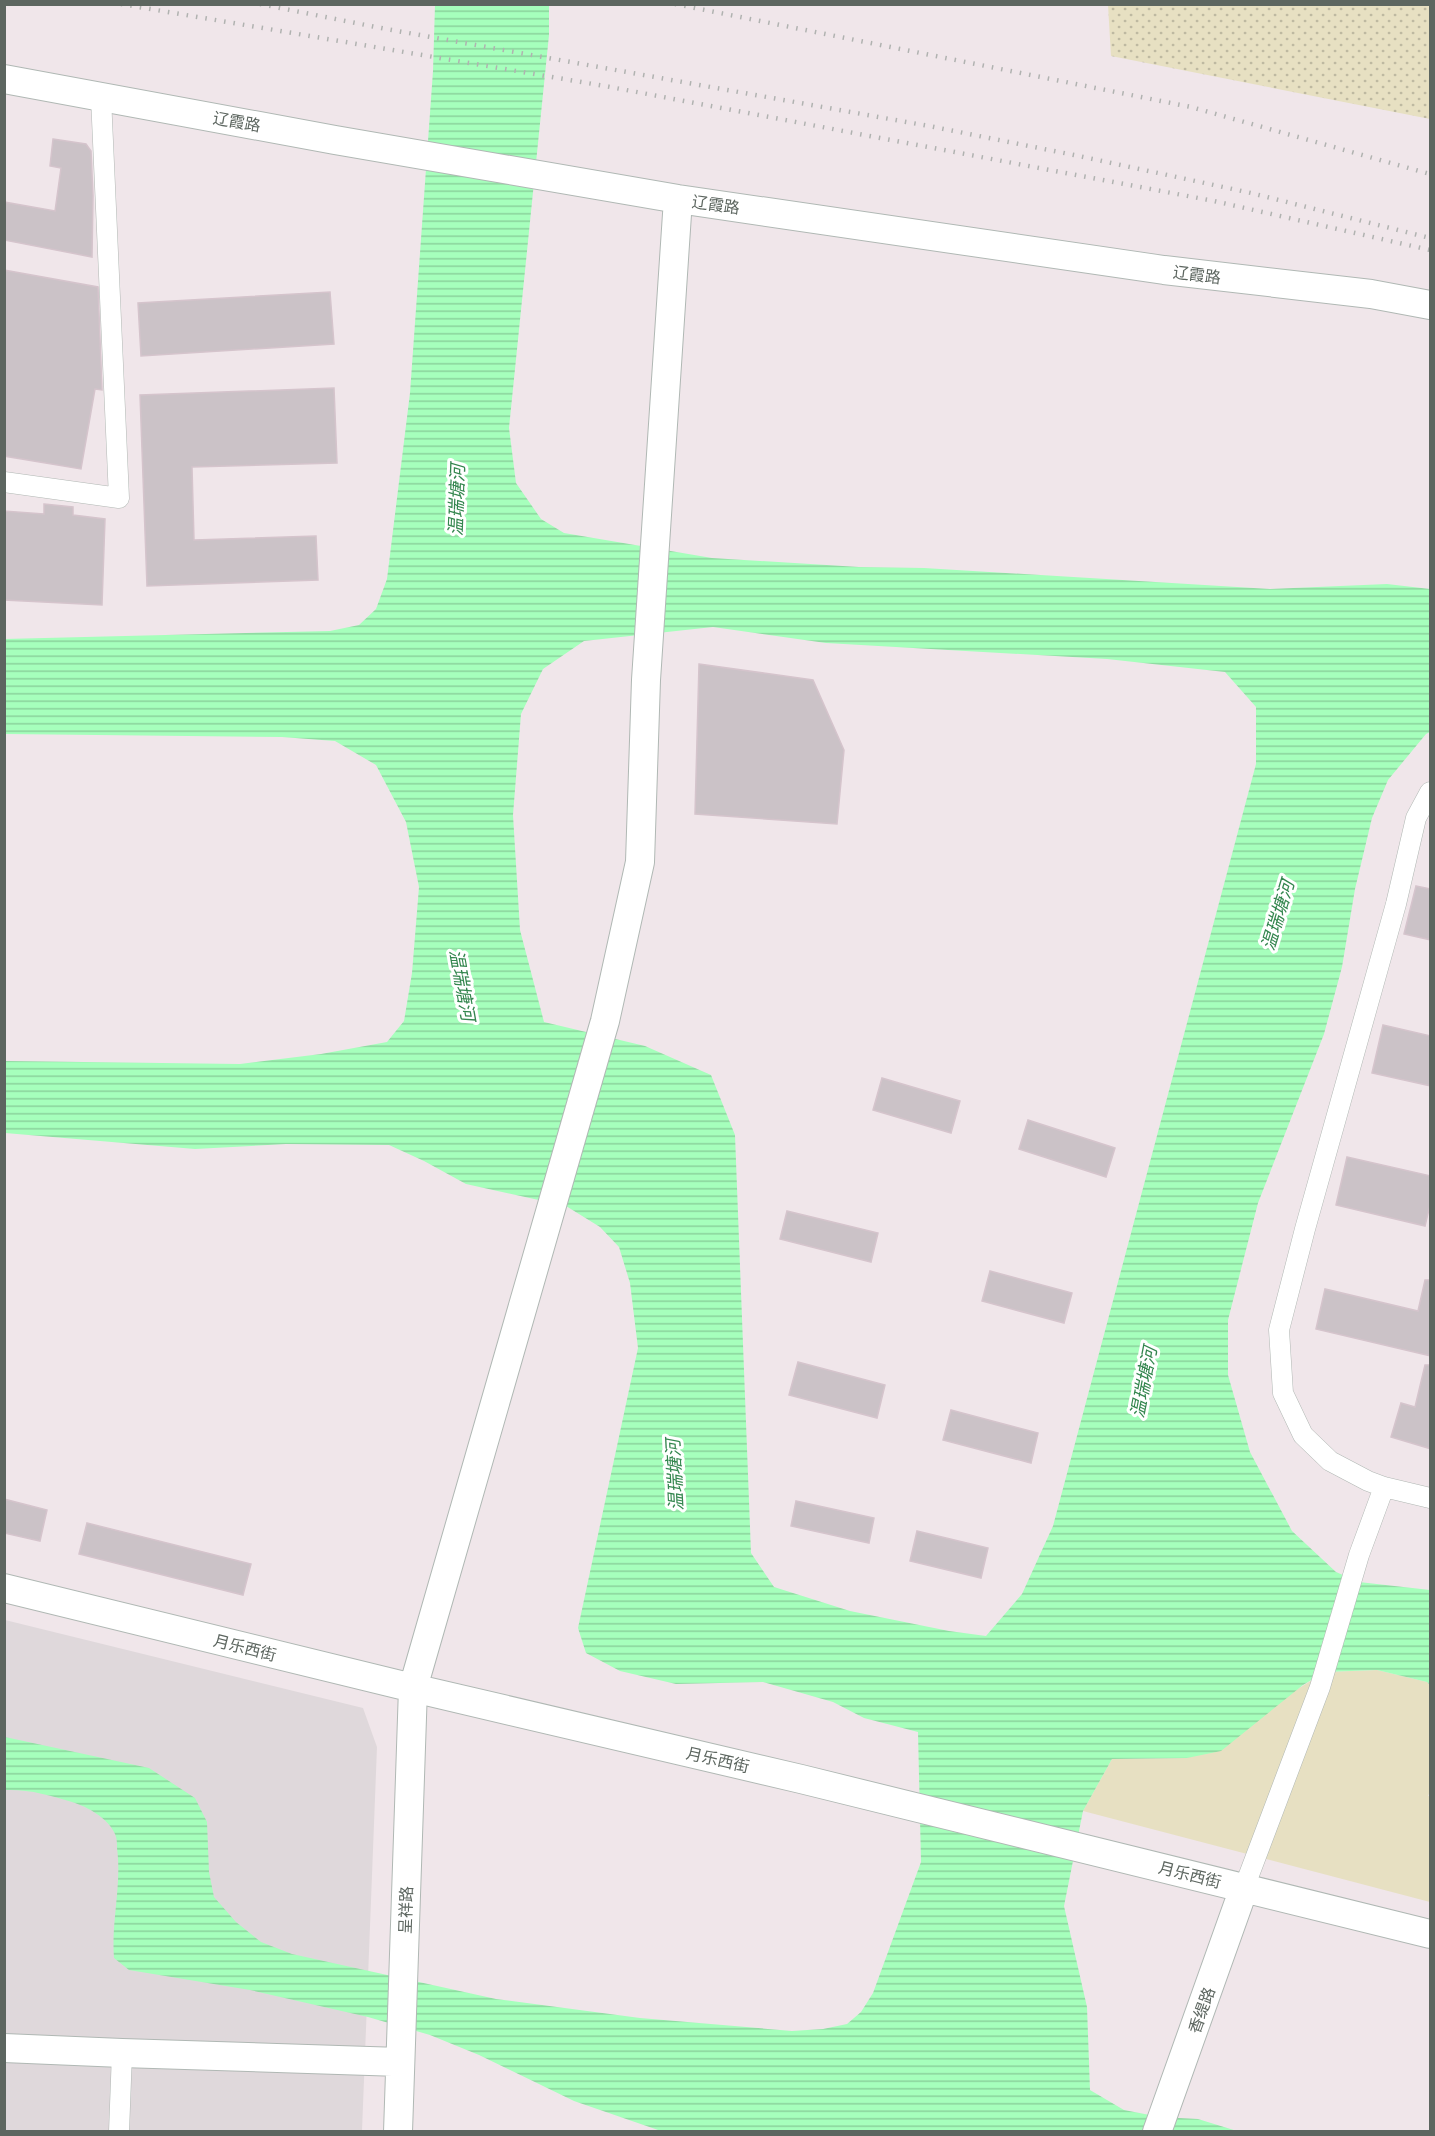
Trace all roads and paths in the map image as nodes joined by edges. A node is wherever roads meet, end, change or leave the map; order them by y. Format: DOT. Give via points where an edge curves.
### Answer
graph roads {
  1 [pos="4,79"];
  2 [pos="101,97"];
  3 [pos="678,199"];
  4 [pos="1431,305"];
  5 [pos="4,482"];
  6 [pos="1431,792"];
  7 [pos="1384,1487"];
  8 [pos="1431,1498"];
  9 [pos="4,1588"];
  10 [pos="413,1688"];
  11 [pos="1244,1888"];
  12 [pos="1431,1934"];
  13 [pos="4,2048"];
  14 [pos="400,2050"];
  15 [pos="122,2054"];
  16 [pos="118,2132"];
  17 [pos="398,2132"];
  18 [pos="1157,2132"];
  1 -- 2 [label="street, 辽霞路"];
  2 -- 3 [label="street, 辽霞路"];
  2 -- 5 [label="street" via="119,498"];
  3 -- 4 [label="street, 辽霞路"];
  3 -- 10 [label="street, 呈祥路" via="646,680 640,862 605,1022"];
  6 -- 7 [label="street" via="1416,818 1279,1330 1283,1393 1304,1435 1330,1461"];
  7 -- 8 [label="street"];
  7 -- 11 [label="street" via="1359,1555 1320,1687"];
  9 -- 10 [label="street, 月乐西街"];
  10 -- 11 [label="street, 月乐西街"];
  10 -- 14 [label="street, 呈祥路"];
  11 -- 12 [label="street, 月乐西街"];
  11 -- 18 [label="street, 香缇路"];
  13 -- 15 [label="street"];
  14 -- 15 [label="street"];
  14 -- 17 [label="street, 呈祥路"];
  15 -- 16 [label="street"];
}
